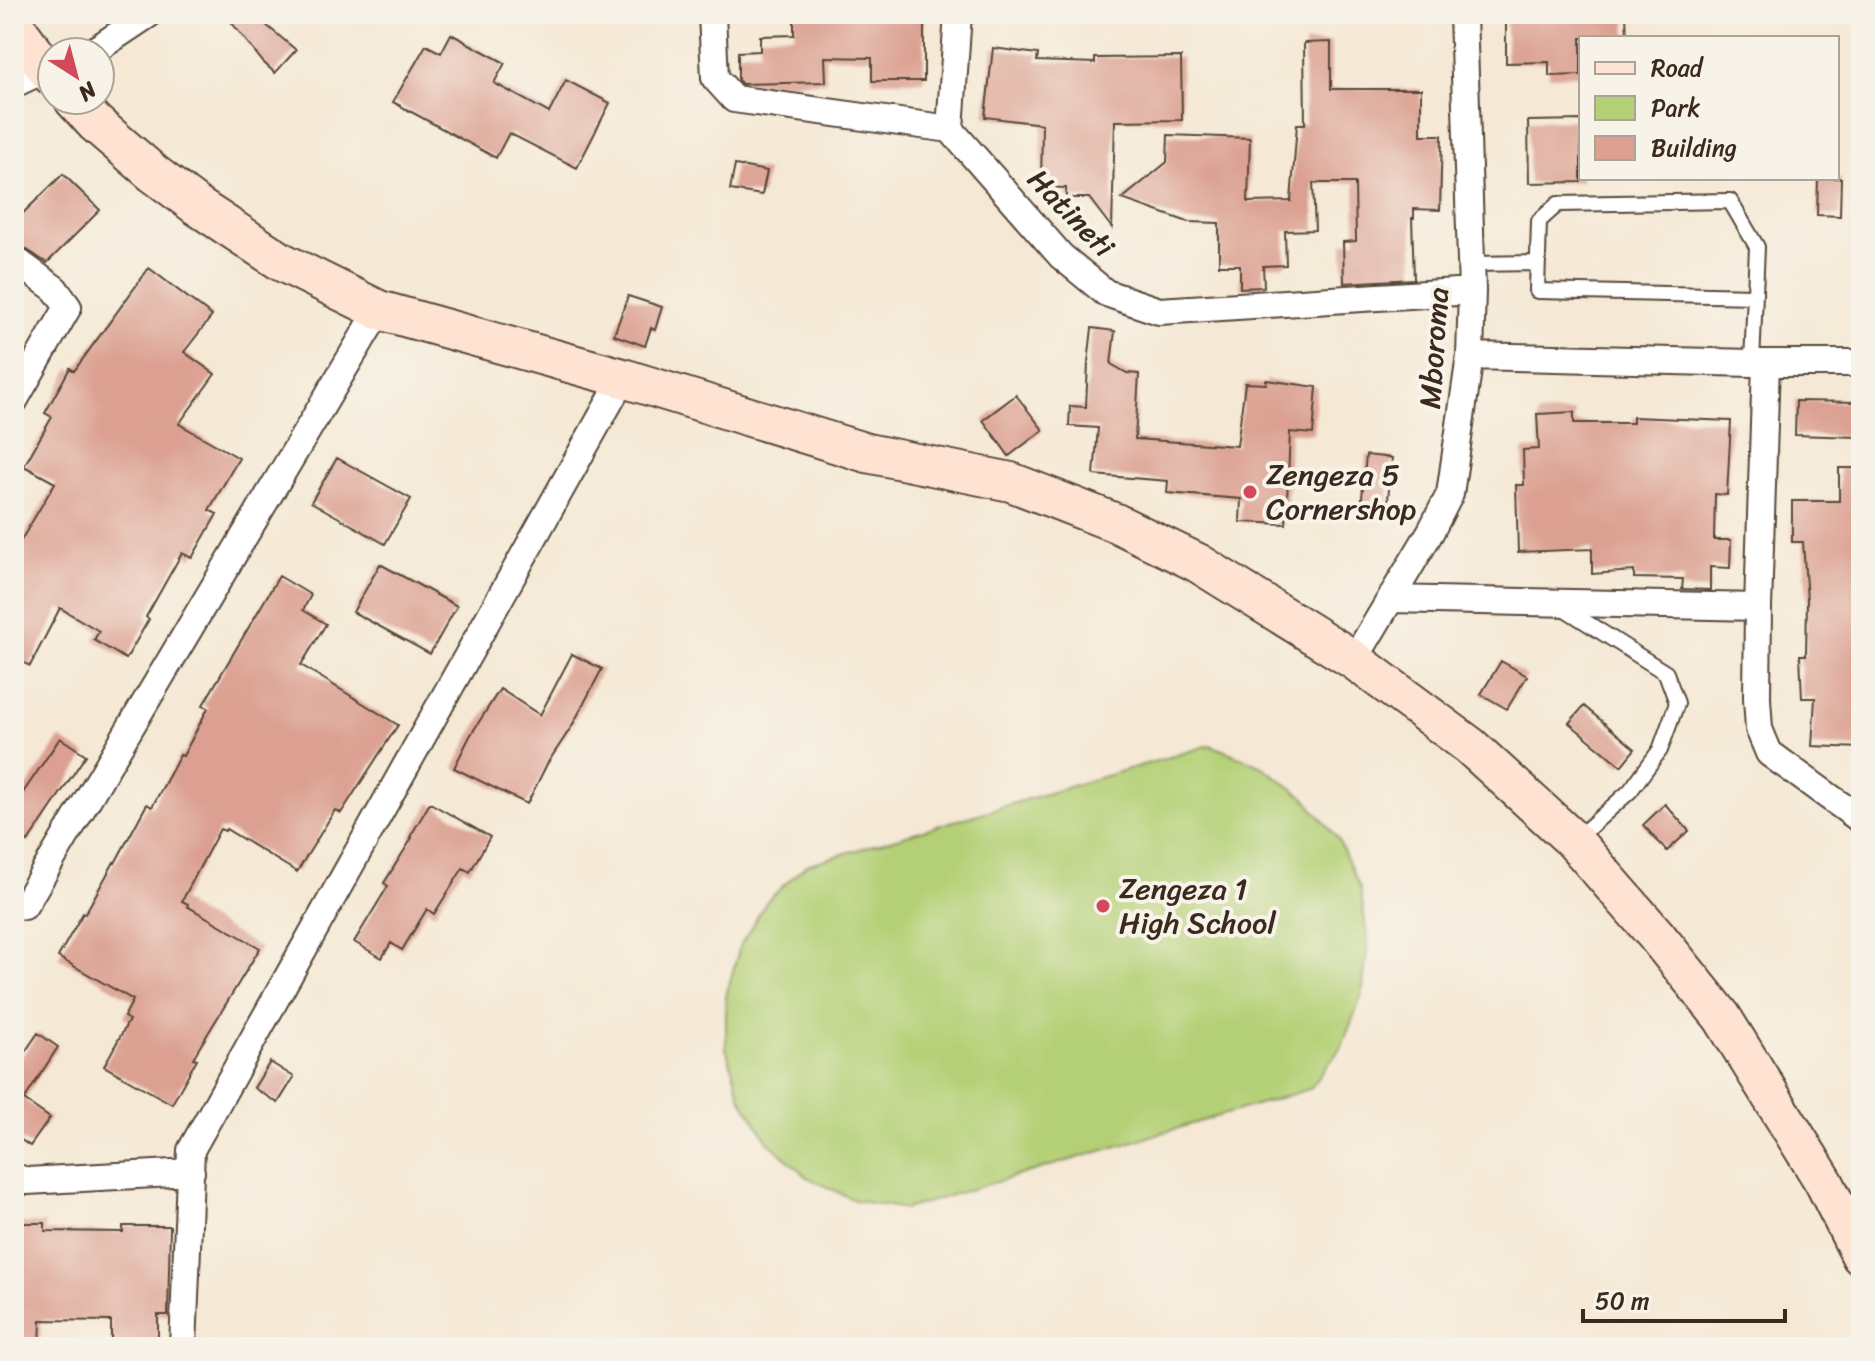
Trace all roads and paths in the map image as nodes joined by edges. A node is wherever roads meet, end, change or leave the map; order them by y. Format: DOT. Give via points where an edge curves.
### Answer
graph roads {
  1 [pos="149,14"];
  2 [pos="712,14"];
  3 [pos="958,14"];
  4 [pos="1463,14"];
  5 [pos="14,25"];
  6 [pos="116,36"];
  7 [pos="36,65"];
  8 [pos="89,116"];
  9 [pos="950,129"];
  10 [pos="14,259"];
  11 [pos="1538,263"];
  12 [pos="1471,264"];
  13 [pos="1472,291"];
  14 [pos="1754,296"];
  15 [pos="379,310"];
  16 [pos="1470,356"];
  17 [pos="1759,363"];
  18 [pos="1861,363"];
  19 [pos="623,378"];
  20 [pos="14,401"];
  21 [pos="1391,599"];
  22 [pos="1555,603"];
  23 [pos="1758,607"];
  24 [pos="1354,660"];
  25 [pos="1861,820"];
  26 [pos="1574,841"];
  27 [pos="24,906"];
  28 [pos="191,1172"];
  29 [pos="14,1177"];
  30 [pos="1861,1256"];
  31 [pos="183,1347"];
  1 -- 6 [label="street"];
  2 -- 9 [label="street" via="715,78 734,99"];
  3 -- 9 [label="street"];
  4 -- 12 [label="street, Mboroma"];
  5 -- 7 [label="street"];
  8 -- 15 [label="street" via="197,206 282,262"];
  9 -- 13 [label="street, Hatineti" via="1061,256 1106,293 1159,311"];
  10 -- 20 [label="street" via="55,289 68,307"];
  11 -- 12 [label="lane"];
  11 -- 14 [label="lane" via="1537,291"];
  11 -- 14 [label="lane" via="1539,221 1558,204 1730,201 1757,247"];
  12 -- 13 [label="street, Mboroma"];
  13 -- 16 [label="street, Mboroma"];
  14 -- 17 [label="lane"];
  15 -- 19 [label="street"];
  15 -- 27 [label="street"];
  16 -- 17 [label="street"];
  16 -- 21 [label="street, Mboroma" via="1450,494"];
  17 -- 18 [label="street"];
  17 -- 23 [label="street"];
  19 -- 24 [label="street" via="867,453 1011,482 1116,523 1198,563"];
  19 -- 28 [label="street" via="191,1150"];
  21 -- 22 [label="street"];
  21 -- 24 [label="street, Mboroma"];
  22 -- 23 [label="street"];
  22 -- 26 [label="lane" via="1666,673 1677,703 1660,750 1630,791"];
  23 -- 25 [label="street" via="1759,729 1769,753"];
  24 -- 26 [label="street" via="1470,746"];
  26 -- 30 [label="street" via="1722,1017 1824,1182"];
  28 -- 29 [label="street" via="27,1181"];
  28 -- 31 [label="street"];
}
